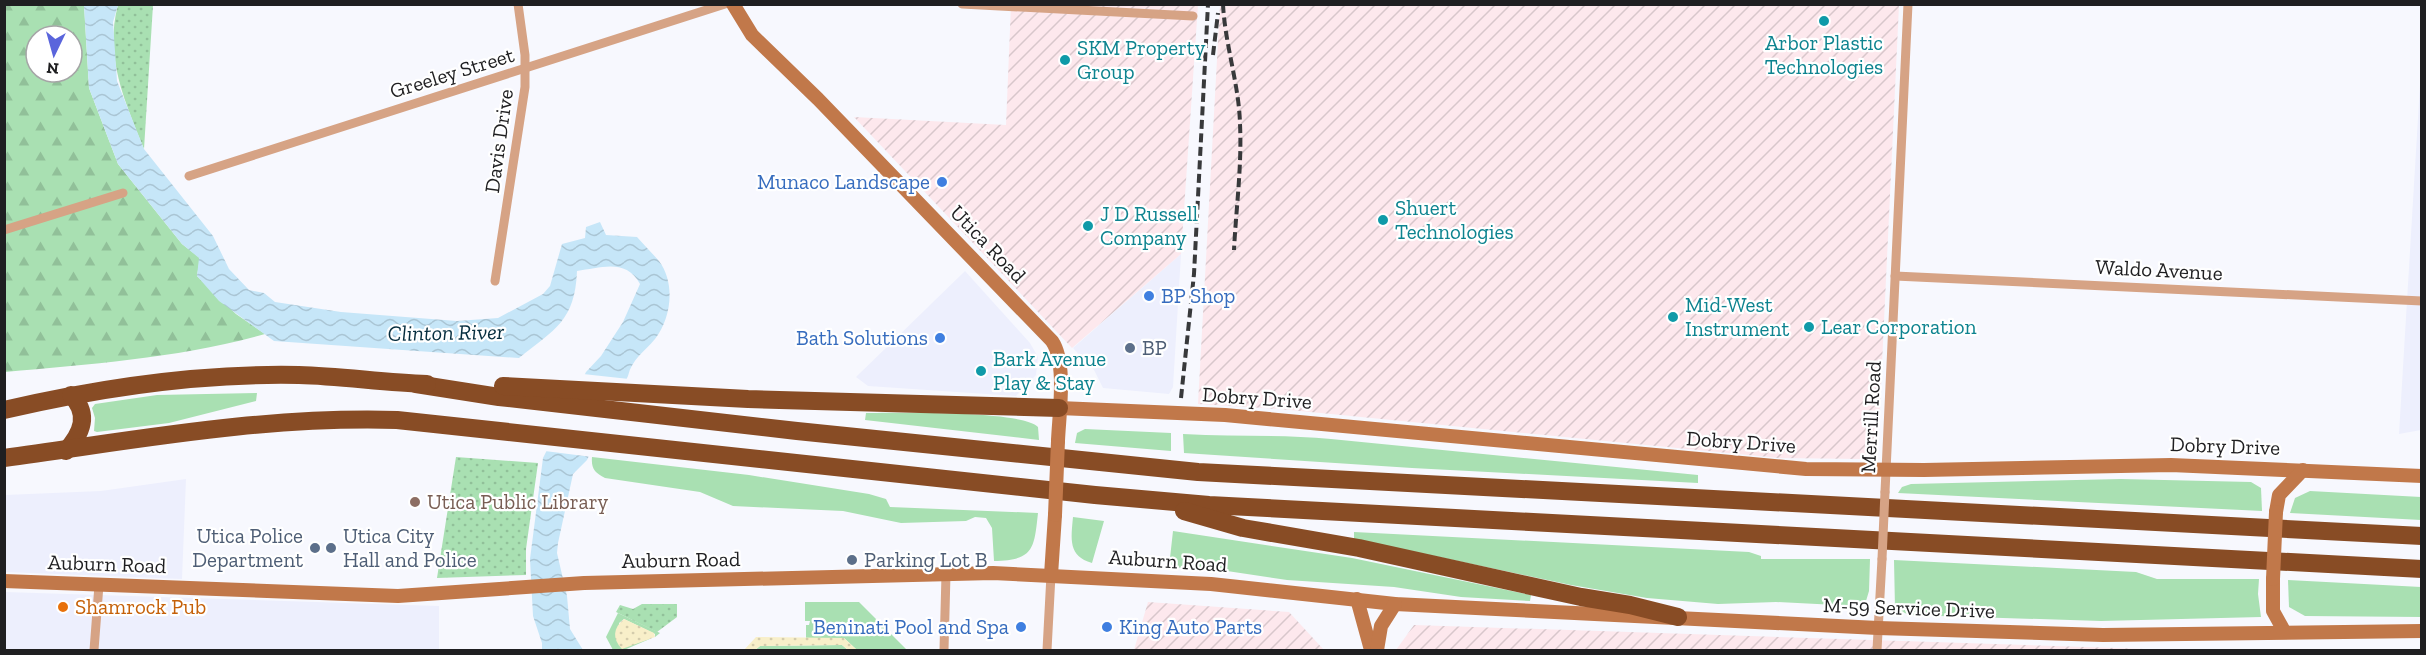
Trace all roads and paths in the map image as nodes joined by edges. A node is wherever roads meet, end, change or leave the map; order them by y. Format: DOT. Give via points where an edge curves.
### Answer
graph roads {
  1 [pos="518,4"];
  2 [pos="725,4"];
  3 [pos="733,4"];
  4 [pos="962,4"];
  5 [pos="1908,4"];
  6 [pos="1193,16"];
  7 [pos="526,69"];
  8 [pos="189,176"];
  9 [pos="123,193"];
  10 [pos="4,230"];
  11 [pos="1895,276"];
  12 [pos="495,281"];
  13 [pos="2421,301"];
  14 [pos="71,395"];
  15 [pos="572,396"];
  16 [pos="1059,408"];
  17 [pos="4,410"];
  18 [pos="66,451"];
  19 [pos="4,458"];
  20 [pos="1886,470"];
  21 [pos="2303,470"];
  22 [pos="2421,476"];
  23 [pos="1145,500"];
  24 [pos="2421,536"];
  25 [pos="2421,569"];
  26 [pos="946,574"];
  27 [pos="1051,575"];
  28 [pos="4,581"];
  29 [pos="99,585"];
  30 [pos="1357,599"];
  31 [pos="1395,604"];
  32 [pos="1678,617"];
  33 [pos="1878,628"];
  34 [pos="2284,631"];
  35 [pos="2421,632"];
  36 [pos="94,651"];
  37 [pos="944,651"];
  38 [pos="1047,651"];
  39 [pos="1371,651"];
  40 [pos="1377,651"];
  41 [pos="1877,651"];
  1 -- 7 [label="street, Davis Drive"];
  2 -- 7 [label="street, Greeley Street"];
  3 -- 16 [label="street, Utica Road" via="752,35 1052,341 1060,365"];
  4 -- 6 [label="street"];
  5 -- 11 [label="street, Merrill Road"];
  7 -- 8 [label="street, Greeley Street"];
  7 -- 12 [label="street, Davis Drive"];
  9 -- 10 [label="street"];
  11 -- 13 [label="street, Waldo Avenue"];
  11 -- 20 [label="street, Merrill Road"];
  14 -- 15 [label="highway" via="162,381 300,375"];
  14 -- 17 [label="highway"];
  14 -- 18 [label="highway" via="80,405 83,422 81,432"];
  15 -- 16 [label="highway" via="624,391 738,399"];
  15 -- 24 [label="highway" via="614,410 1198,472"];
  16 -- 20 [label="street, Dobry Drive" via="1301,422 1758,466"];
  16 -- 27 [label="street, Utica Road, bridge"];
  18 -- 19 [label="highway"];
  18 -- 23 [label="highway" via="211,428 318,419 418,422"];
  20 -- 21 [label="street, Dobry Drive" via="2115,465"];
  20 -- 33 [label="street, Merrill Road, bridge"];
  21 -- 22 [label="street, Dobry Drive"];
  21 -- 34 [label="street, bridge" via="2279,495 2276,512 2273,611"];
  23 -- 25 [label="highway" via="1320,513"];
  23 -- 32 [label="highway" via="1243,528 1359,548"];
  26 -- 27 [label="street, Auburn Road"];
  26 -- 29 [label="street, Auburn Road" via="584,583 429,596"];
  26 -- 37 [label="street"];
  27 -- 30 [label="street, Auburn Road" via="1211,584"];
  27 -- 38 [label="street"];
  28 -- 29 [label="street, Auburn Road"];
  29 -- 36 [label="street"];
  30 -- 31 [label="street, Auburn Road"];
  30 -- 39 [label="street"];
  31 -- 32 [label="street, M-59 Service Drive"];
  31 -- 40 [label="street" via="1381,626"];
  32 -- 33 [label="street, M-59 Service Drive"];
  33 -- 34 [label="street, M-59 Service Drive" via="2103,634"];
  33 -- 41 [label="street, Merrill Road"];
  34 -- 35 [label="street, M-59 Service Drive"];
}
